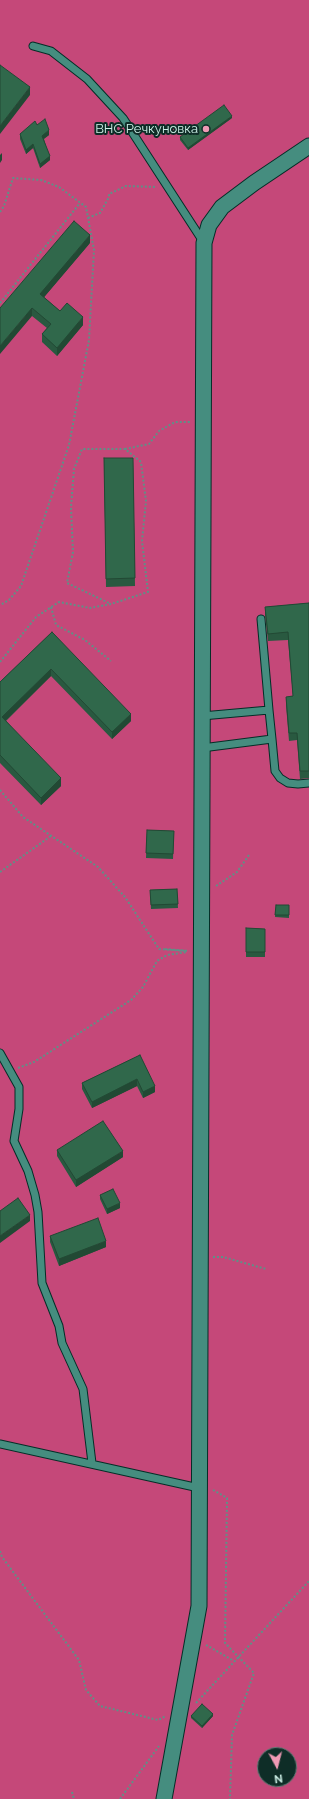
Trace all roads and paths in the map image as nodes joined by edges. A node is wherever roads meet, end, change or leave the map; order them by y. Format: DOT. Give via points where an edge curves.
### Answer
graph roads {
  1 [pos="33,46"];
  2 [pos="309,146"];
  3 [pos="168,188"];
  4 [pos="80,202"];
  5 [pos="0,212"];
  6 [pos="88,218"];
  7 [pos="204,243"];
  8 [pos="0,303"];
  9 [pos="203,422"];
  10 [pos="125,449"];
  11 [pos="111,604"];
  12 [pos="0,605"];
  13 [pos="51,607"];
  14 [pos="261,619"];
  15 [pos="111,661"];
  16 [pos="0,662"];
  17 [pos="269,710"];
  18 [pos="202,716"];
  19 [pos="272,739"];
  20 [pos="202,748"];
  21 [pos="309,783"];
  22 [pos="0,790"];
  23 [pos="51,836"];
  24 [pos="250,855"];
  25 [pos="0,872"];
  26 [pos="201,895"];
  27 [pos="165,949"];
  28 [pos="196,952"];
  29 [pos="0,1053"];
  30 [pos="11,1073"];
  31 [pos="200,1259"];
  32 [pos="266,1269"];
  33 [pos="0,1444"];
  34 [pos="92,1463"];
  35 [pos="200,1485"];
  36 [pos="0,1551"];
  37 [pos="309,1581"];
  38 [pos="193,1637"];
  39 [pos="239,1657"];
  40 [pos="234,1661"];
  41 [pos="186,1708"];
  42 [pos="163,1742"];
  43 [pos="72,1792"];
  44 [pos="74,1799"];
  45 [pos="120,1799"];
  46 [pos="164,1799"];
  47 [pos="230,1799"];
  1 -- 3 [label="lane" via="51,51 88,79 123,118"];
  2 -- 7 [label="street" via="222,207 209,225"];
  3 -- 6 [label="path" via="126,186 109,194 100,213"];
  3 -- 7 [label="lane"];
  4 -- 5 [label="path" via="59,187 41,180 13,178"];
  4 -- 6 [label="path" via="86,207"];
  4 -- 8 [label="path"];
  6 -- 12 [label="path" via="94,250 89,340 69,445 21,586 9,600"];
  7 -- 9 [label="street"];
  9 -- 10 [label="path" via="175,422 158,431 150,444"];
  9 -- 18 [label="street"];
  10 -- 11 [label="path" via="141,462 146,501 142,541 148,592"];
  10 -- 11 [label="path" via="82,449 74,469 70,507 73,552 67,583"];
  11 -- 13 [label="path" via="90,608 59,602"];
  13 -- 15 [label="path" via="56,625 85,640"];
  13 -- 16 [label="path" via="36,617"];
  14 -- 17 [label="lane"];
  17 -- 18 [label="lane"];
  17 -- 19 [label="lane"];
  18 -- 20 [label="street"];
  19 -- 20 [label="lane"];
  19 -- 21 [label="lane" via="275,771 280,778 288,783"];
  20 -- 26 [label="street"];
  22 -- 23 [label="path" via="23,817"];
  23 -- 25 [label="path"];
  23 -- 27 [label="path" via="98,867 125,897 158,949"];
  24 -- 26 [label="path" via="237,872"];
  26 -- 28 [label="street"];
  27 -- 28 [label="path"];
  27 -- 28 [label="path"];
  28 -- 30 [label="path" via="167,955 157,961 143,987 131,1000 34,1062 14,1069"];
  28 -- 31 [label="street"];
  29 -- 30 [label="lane"];
  30 -- 34 [label="lane" via="19,1087 19,1109 14,1141 28,1172 38,1212 42,1283 59,1326 62,1343 83,1389"];
  31 -- 32 [label="path" via="223,1257"];
  31 -- 35 [label="street"];
  33 -- 34 [label="lane"];
  34 -- 35 [label="lane"];
  35 -- 38 [label="street" via="199,1606"];
  35 -- 39 [label="path" via="227,1498 225,1643"];
  36 -- 41 [label="path" via="79,1660 86,1690 100,1706 158,1720"];
  37 -- 39 [label="path"];
  38 -- 40 [label="path"];
  38 -- 41 [label="street"];
  39 -- 40 [label="path"];
  39 -- 47 [label="path" via="254,1673 232,1735"];
  40 -- 41 [label="path"];
  41 -- 46 [label="street"];
  42 -- 45 [label="path"];
  43 -- 44 [label="path"];
}
